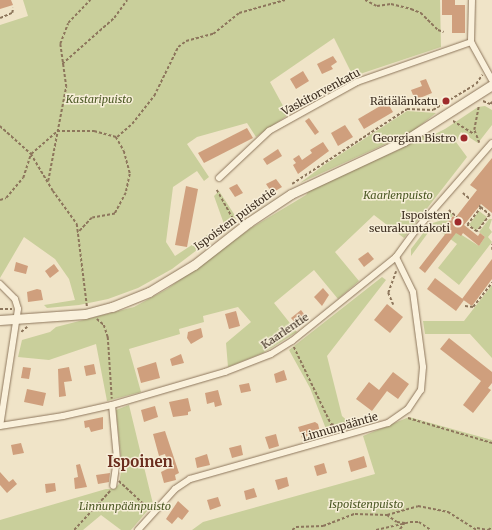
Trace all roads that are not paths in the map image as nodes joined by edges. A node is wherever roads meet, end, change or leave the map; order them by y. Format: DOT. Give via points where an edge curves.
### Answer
graph roads {
  1 [pos="472,0"];
  2 [pos="471,42"];
  3 [pos="492,80"];
  4 [pos="492,85"];
  5 [pos="492,143"];
  6 [pos="219,178"];
  7 [pos="396,257"];
  8 [pos="0,284"];
  9 [pos="0,320"];
  10 [pos="17,320"];
  11 [pos="112,405"];
  12 [pos="0,426"];
  13 [pos="113,486"];
  14 [pos="138,530"];
  1 -- 2 [label="street"];
  2 -- 3 [label="street"];
  2 -- 6 [label="street, Vaskitorvenkatu" via="356,82 269,132"];
  4 -- 10 [label="main road, Ispoisten puistotie" via="404,142 291,194 167,283 112,308"];
  5 -- 7 [label="street, Kaarlentie" via="414,232"];
  7 -- 11 [label="street, Kaarlentie" via="292,341 245,366"];
  7 -- 14 [label="street, Linnunpääntie" via="413,292 424,367 421,390 403,414 388,423 190,479 174,489"];
  8 -- 10 [label="street" via="17,303"];
  9 -- 10 [label="main road, Ispoisten puistotie"];
  10 -- 12 [label="street"];
  11 -- 12 [label="street, Kaarlentie"];
  11 -- 13 [label="street" via="116,443 116,479"];
}
